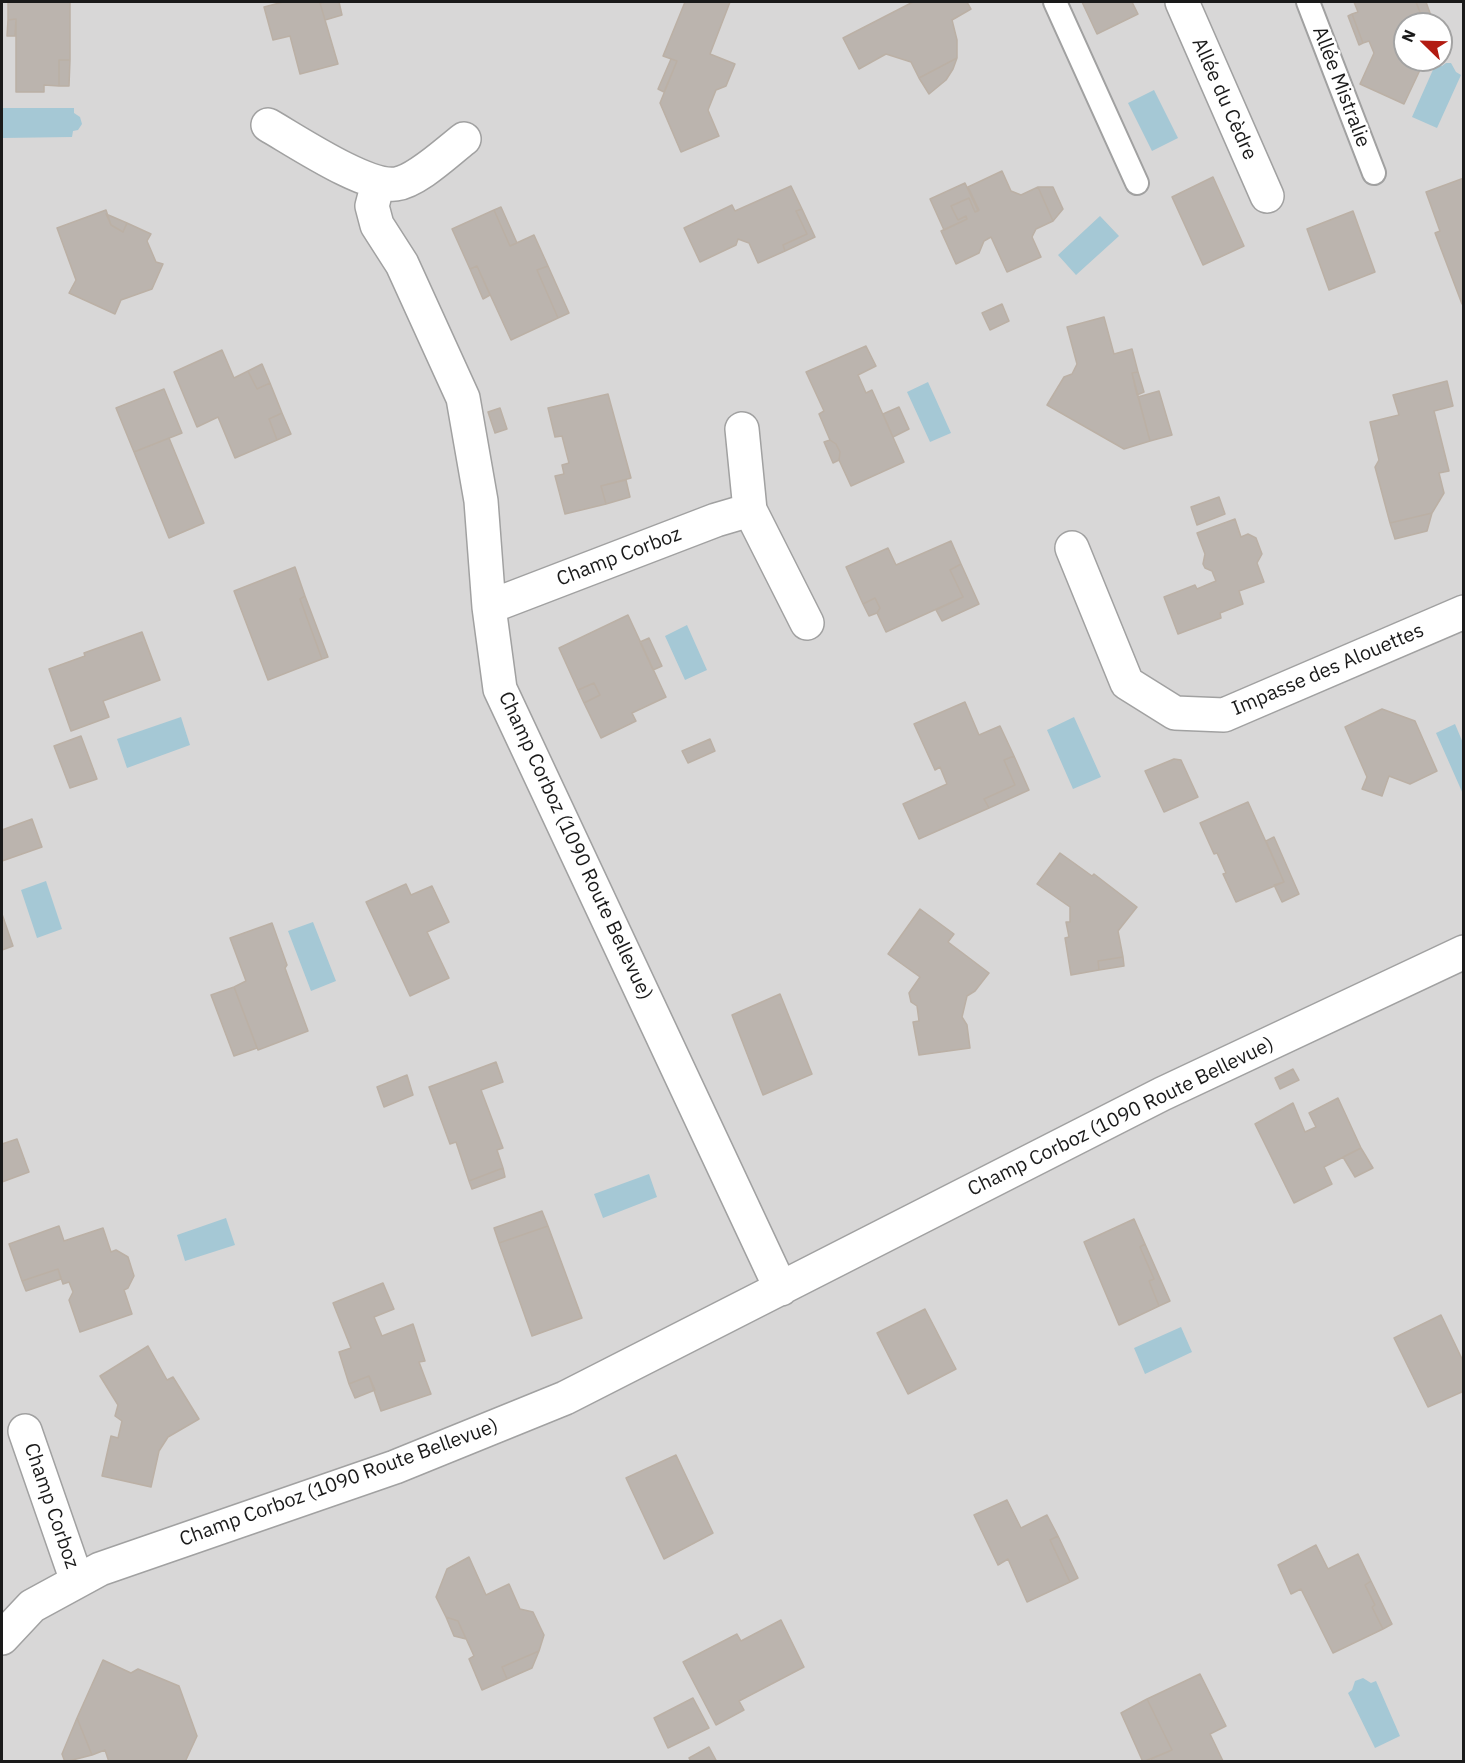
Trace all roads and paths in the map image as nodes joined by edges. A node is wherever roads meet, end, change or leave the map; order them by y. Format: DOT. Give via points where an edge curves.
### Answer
graph roads {
  1 [pos="1055,2"];
  2 [pos="1182,2"];
  3 [pos="1308,2"];
  4 [pos="268,125"];
  5 [pos="464,139"];
  6 [pos="1374,173"];
  7 [pos="378,183"];
  8 [pos="1137,183"];
  9 [pos="1267,196"];
  10 [pos="742,429"];
  11 [pos="750,510"];
  12 [pos="1072,548"];
  13 [pos="489,606"];
  14 [pos="1464,612"];
  15 [pos="807,623"];
  16 [pos="1464,952"];
  17 [pos="781,1288"];
  18 [pos="25,1431"];
  19 [pos="78,1581"];
  20 [pos="2,1638"];
  1 -- 8 [label="lane"];
  2 -- 9 [label="street, Allée du Cèdre"];
  3 -- 6 [label="lane, Allée Mistralie"];
  4 -- 7 [label="street"];
  5 -- 7 [label="street" via="416,175 397,184"];
  7 -- 13 [label="street, Champ Corboz (1090 Route Bellevue)" via="372,206 377,225 402,264 463,398 481,501"];
  10 -- 11 [label="street"];
  11 -- 13 [label="street, Champ Corboz"];
  11 -- 15 [label="street"];
  12 -- 14 [label="street, Impasse des Alouettes" via="1127,682 1175,713 1224,715"];
  13 -- 17 [label="street, Champ Corboz (1090 Route Bellevue)" via="501,689"];
  16 -- 17 [label="street, Champ Corboz (1090 Route Bellevue)" via="1162,1094"];
  17 -- 19 [label="street, Champ Corboz (1090 Route Bellevue)" via="565,1398 395,1467 100,1569"];
  18 -- 19 [label="street, Champ Corboz"];
  19 -- 20 [label="street, Champ Corboz (1090 Route Bellevue)" via="32,1606"];
}
